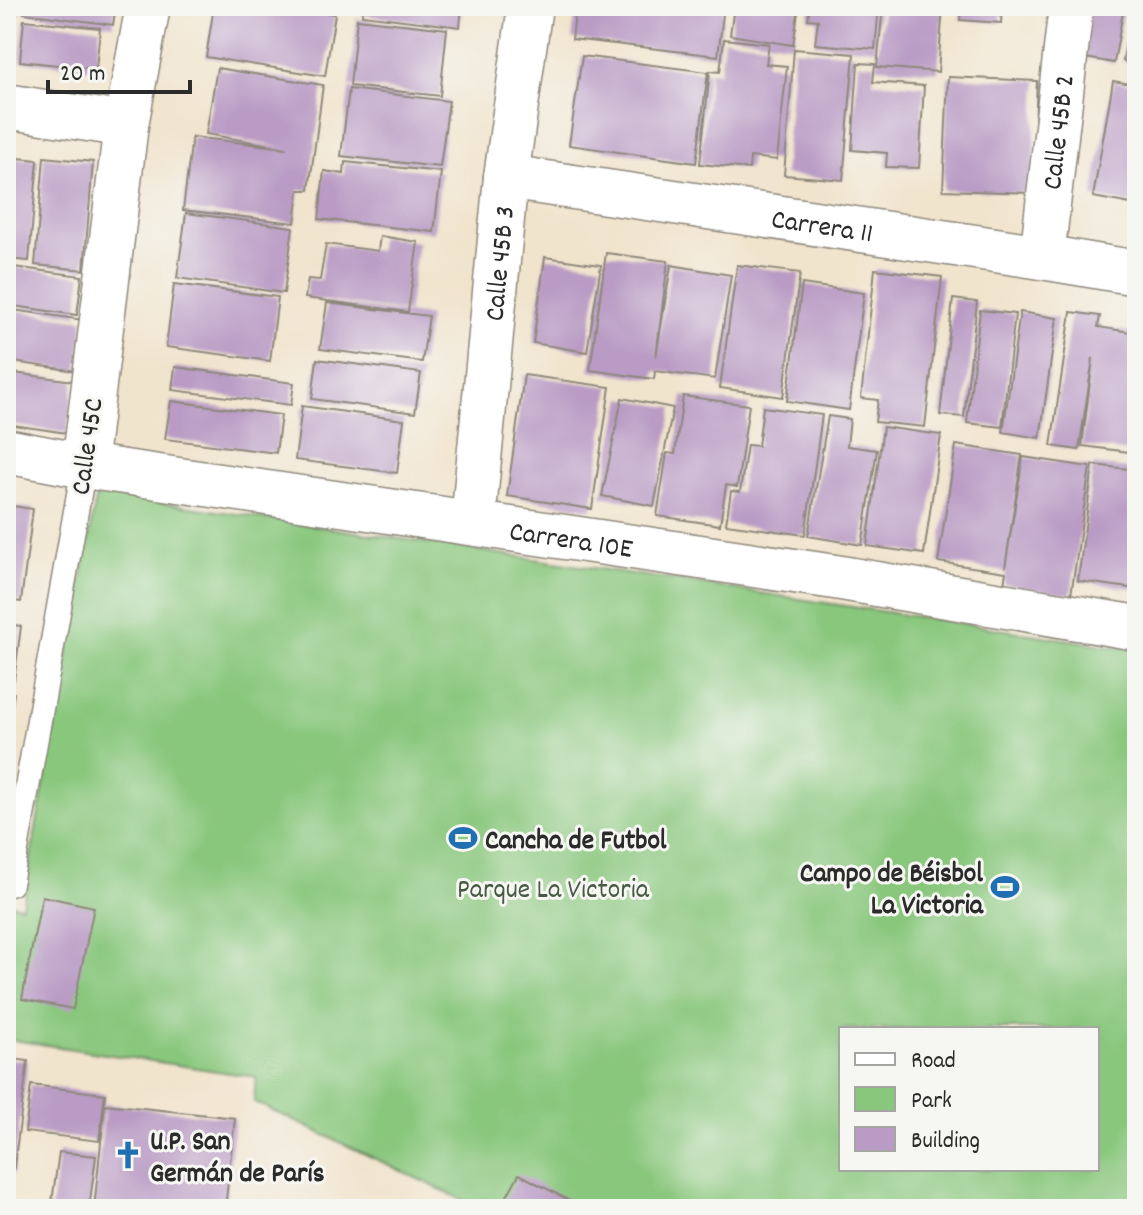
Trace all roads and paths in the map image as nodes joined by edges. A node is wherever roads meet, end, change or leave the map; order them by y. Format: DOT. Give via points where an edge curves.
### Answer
graph roads {
  1 [pos="148,6"];
  2 [pos="530,6"];
  3 [pos="1071,6"];
  4 [pos="6,106"];
  5 [pos="126,125"];
  6 [pos="506,177"];
  7 [pos="1042,257"];
  8 [pos="1137,273"];
  9 [pos="6,451"];
  10 [pos="84,466"];
  11 [pos="473,522"];
  12 [pos="1137,628"];
  13 [pos="10,884"];
  1 -- 5 [label="street, Calle 45C"];
  2 -- 6 [label="street, Calle 45B 3"];
  3 -- 7 [label="street, Calle 45B 2"];
  4 -- 5 [label="street"];
  5 -- 10 [label="street, Calle 45C"];
  6 -- 7 [label="street, Carrera 11"];
  6 -- 11 [label="street, Calle 45B 3"];
  7 -- 8 [label="street, Carrera 11"];
  9 -- 10 [label="street, Carrera 10E"];
  10 -- 11 [label="street, Carrera 10E"];
  10 -- 13 [label="lane, Calle 45C"];
  11 -- 12 [label="street, Carrera 10E"];
}
